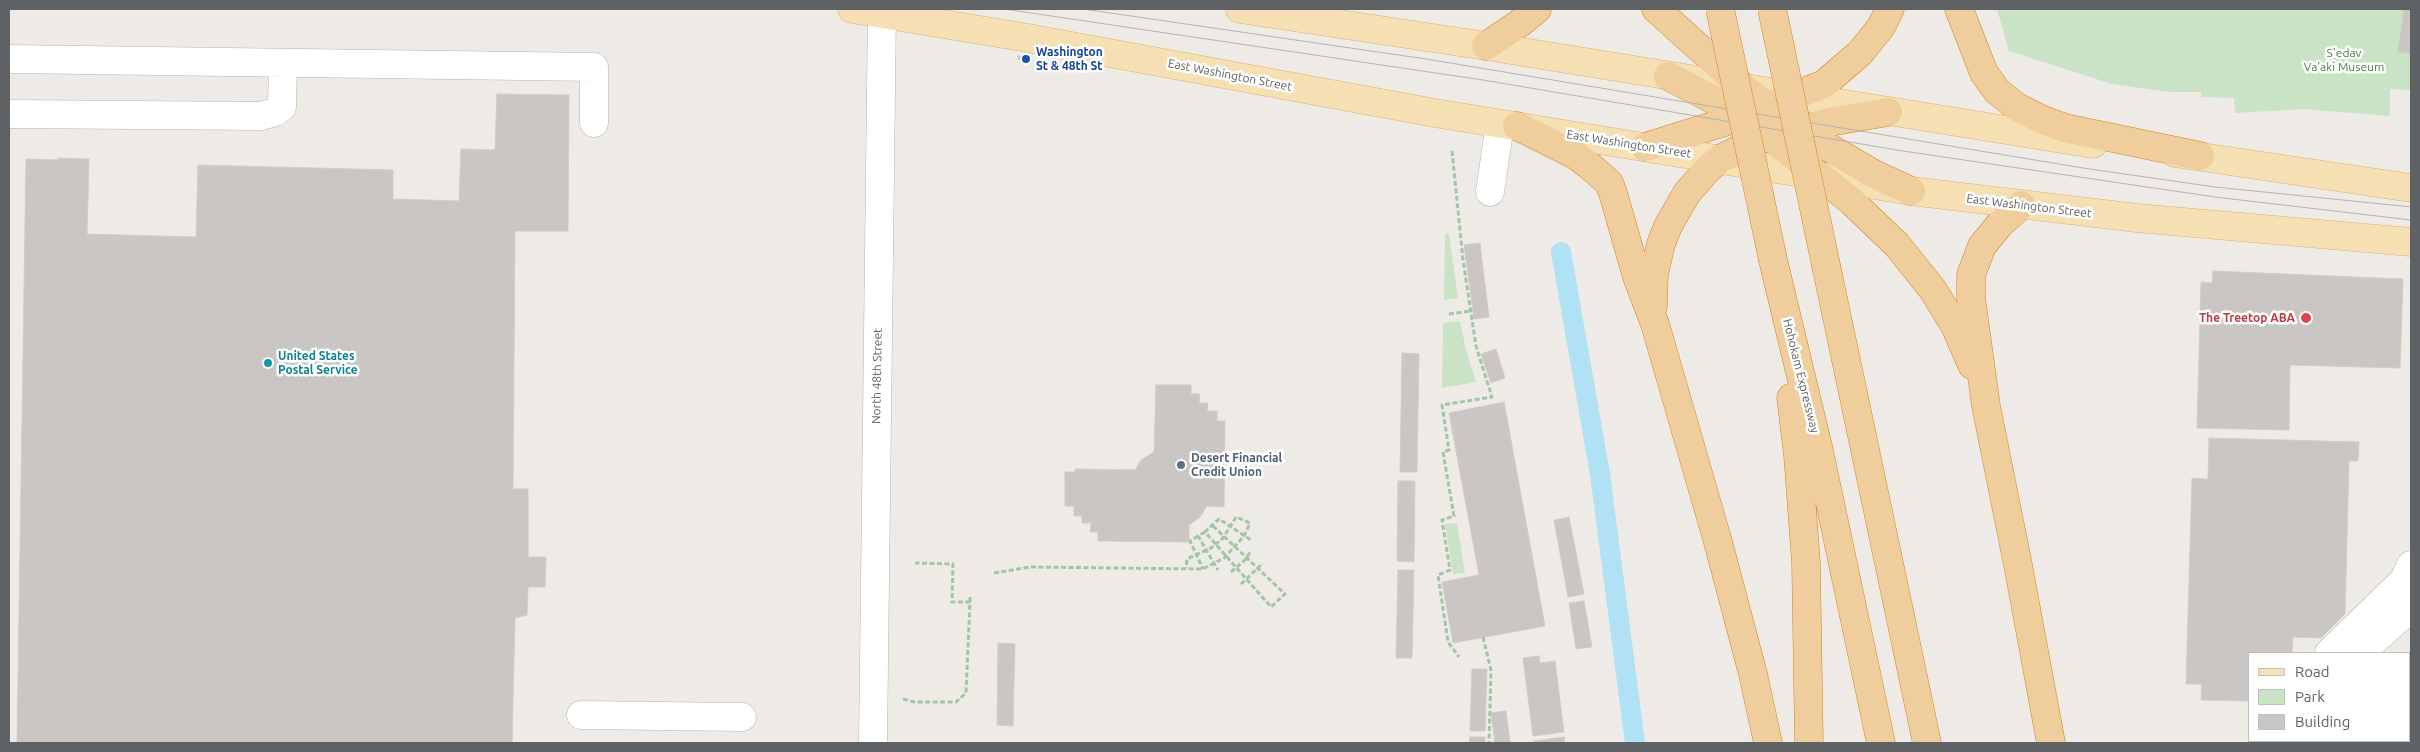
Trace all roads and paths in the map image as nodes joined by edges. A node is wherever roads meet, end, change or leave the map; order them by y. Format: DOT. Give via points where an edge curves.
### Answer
graph roads {
  1 [pos="852,9"];
  2 [pos="1240,9"];
  3 [pos="1537,9"];
  4 [pos="1656,9"];
  5 [pos="1720,9"];
  6 [pos="1772,9"];
  7 [pos="1890,9"];
  8 [pos="1959,9"];
  9 [pos="882,11"];
  10 [pos="1486,46"];
  11 [pos="9,59"];
  12 [pos="283,63"];
  13 [pos="1668,76"];
  14 [pos="1745,88"];
  15 [pos="1796,97"];
  16 [pos="1757,112"];
  17 [pos="1888,112"];
  18 [pos="9,114"];
  19 [pos="594,123"];
  20 [pos="1508,125"];
  21 [pos="1799,130"];
  22 [pos="1771,136"];
  23 [pos="1645,147"];
  24 [pos="1452,151"];
  25 [pos="2200,156"];
  26 [pos="1720,159"];
  27 [pos="1818,176"];
  28 [pos="2411,188"];
  29 [pos="1911,191"];
  30 [pos="1490,192"];
  31 [pos="2021,205"];
  32 [pos="2411,242"];
  33 [pos="1773,260"];
  34 [pos="1470,312"];
  35 [pos="1450,314"];
  36 [pos="1655,324"];
  37 [pos="1986,406"];
  38 [pos="1213,526"];
  39 [pos="1231,527"];
  40 [pos="1205,532"];
  41 [pos="1198,536"];
  42 [pos="1224,536"];
  43 [pos="1244,536"];
  44 [pos="1251,540"];
  45 [pos="1215,544"];
  46 [pos="1236,546"];
  47 [pos="1206,550"];
  48 [pos="1251,551"];
  49 [pos="1196,555"];
  50 [pos="1226,556"];
  51 [pos="1247,557"];
  52 [pos="915,563"];
  53 [pos="1214,563"];
  54 [pos="1263,563"];
  55 [pos="2411,565"];
  56 [pos="1186,568"];
  57 [pos="1236,568"];
  58 [pos="1259,568"];
  59 [pos="1203,569"];
  60 [pos="1218,570"];
  61 [pos="1231,572"];
  62 [pos="994,574"];
  63 [pos="1246,579"];
  64 [pos="1241,584"];
  65 [pos="970,595"];
  66 [pos="970,602"];
  67 [pos="2411,608"];
  68 [pos="1483,637"];
  69 [pos="2330,652"];
  70 [pos="2361,652"];
  71 [pos="1459,657"];
  72 [pos="903,698"];
  73 [pos="581,715"];
  74 [pos="742,717"];
  75 [pos="873,743"];
  76 [pos="1489,743"];
  77 [pos="1768,743"];
  78 [pos="1809,743"];
  79 [pos="1882,743"];
  80 [pos="1927,743"];
  81 [pos="2050,743"];
  1 -- 9 [label="main road, East Washington Street"];
  2 -- 10 [label="main road"];
  3 -- 10 [label="highway"];
  4 -- 14 [label="highway"];
  5 -- 33 [label="highway, Hohokam Expressway, bridge"];
  6 -- 80 [label="highway, bridge"];
  7 -- 15 [label="highway" via="1872,40 1849,65 1824,84"];
  8 -- 25 [label="highway" via="1984,73 2001,95 2017,107 2065,128"];
  9 -- 20 [label="main road, East Washington Street"];
  9 -- 75 [label="street, North 48th Street"];
  10 -- 13 [label="main road"];
  11 -- 12 [label="street"];
  12 -- 18 [label="street" via="282,107 261,116"];
  12 -- 19 [label="street" via="594,67"];
  13 -- 14 [label="main road"];
  13 -- 16 [label="highway"];
  14 -- 15 [label="main road"];
  14 -- 16 [label="highway"];
  15 -- 16 [label="highway"];
  15 -- 17 [label="main road"];
  16 -- 21 [label="highway"];
  16 -- 22 [label="highway"];
  16 -- 23 [label="highway"];
  17 -- 21 [label="highway"];
  17 -- 25 [label="main road" via="2086,144"];
  20 -- 23 [label="main road, East Washington Street"];
  20 -- 30 [label="street"];
  20 -- 36 [label="highway" via="1575,156 1609,183 1637,277"];
  21 -- 22 [label="highway"];
  21 -- 29 [label="highway" via="1874,174"];
  22 -- 26 [label="highway"];
  22 -- 27 [label="highway"];
  23 -- 26 [label="main road, East Washington Street"];
  24 -- 34 [label="path"];
  25 -- 28 [label="main road"];
  26 -- 27 [label="main road, East Washington Street"];
  26 -- 36 [label="highway" via="1687,193 1661,244 1653,288"];
  27 -- 29 [label="main road, East Washington Street"];
  27 -- 37 [label="highway" via="1851,201 1897,245 1933,290 1967,352"];
  29 -- 31 [label="main road, East Washington Street"];
  31 -- 32 [label="main road, East Washington Street"];
  31 -- 37 [label="highway" via="1987,239 1971,276 1971,298"];
  33 -- 78 [label="highway" via="1803,511 1809,617"];
  33 -- 79 [label="highway, Hohokam Expressway" via="1819,452"];
  34 -- 35 [label="path"];
  34 -- 71 [label="path" via="1476,346 1492,397 1442,406 1449,450 1443,452 1454,516 1442,520 1450,570 1438,575 1448,642"];
  36 -- 77 [label="highway" via="1754,674"];
  37 -- 81 [label="highway"];
  38 -- 39 [label="path" via="1219,519"];
  38 -- 40 [label="path"];
  38 -- 42 [label="path"];
  39 -- 42 [label="path"];
  39 -- 43 [label="path"];
  39 -- 43 [label="path" via="1236,516 1250,523"];
  40 -- 41 [label="path"];
  40 -- 45 [label="path"];
  41 -- 47 [label="path"];
  41 -- 49 [label="path" via="1190,541"];
  42 -- 45 [label="path"];
  42 -- 46 [label="path"];
  43 -- 44 [label="path"];
  43 -- 46 [label="path"];
  45 -- 47 [label="path"];
  45 -- 50 [label="path"];
  46 -- 50 [label="path"];
  46 -- 51 [label="path"];
  47 -- 49 [label="path"];
  47 -- 53 [label="path"];
  48 -- 51 [label="path"];
  49 -- 56 [label="path" via="1187,560"];
  49 -- 59 [label="path"];
  50 -- 53 [label="path"];
  50 -- 57 [label="path"];
  51 -- 57 [label="path"];
  51 -- 58 [label="path"];
  52 -- 66 [label="path" via="953,564 952,602"];
  53 -- 59 [label="path"];
  53 -- 60 [label="path"];
  54 -- 58 [label="path"];
  55 -- 69 [label="street" via="2404,580"];
  57 -- 61 [label="path"];
  57 -- 63 [label="path"];
  58 -- 63 [label="path"];
  58 -- 63 [label="path" via="1285,594 1271,607"];
  59 -- 62 [label="path" via="1030,566"];
  63 -- 64 [label="path"];
  65 -- 66 [label="path"];
  66 -- 72 [label="path" via="966,693 956,702 914,702"];
  67 -- 70 [label="street"];
  68 -- 76 [label="path" via="1490,670"];
  73 -- 74 [label="street"];
}
